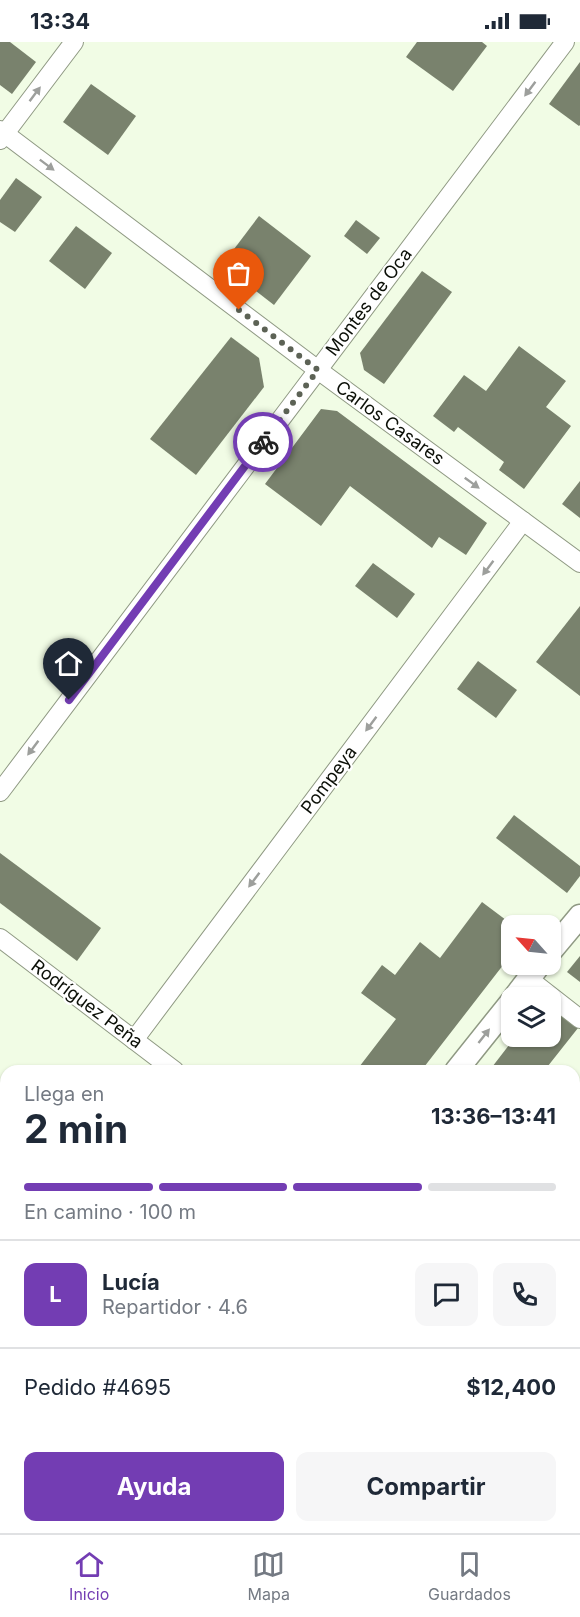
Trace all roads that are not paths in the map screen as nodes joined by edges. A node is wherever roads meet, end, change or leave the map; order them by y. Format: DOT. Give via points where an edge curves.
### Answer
graph roads {
  1 [pos="74,42"];
  2 [pos="565,42"];
  3 [pos="2,135"];
  4 [pos="318,370"];
  5 [pos="523,521"];
  6 [pos="580,563"];
  7 [pos="0,792"];
  8 [pos="580,916"];
  9 [pos="0,938"];
  10 [pos="561,939"];
  11 [pos="533,975"];
  12 [pos="538,975"];
  13 [pos="523,987"];
  14 [pos="501,1014"];
  15 [pos="580,1019"];
  16 [pos="134,1040"];
  17 [pos="167,1065"];
  18 [pos="461,1065"];
  3 -- 1 [label="street, one-way"];
  2 -- 4 [label="street, Montes de Oca, one-way"];
  3 -- 4 [label="street, Carlos Casares, one-way"];
  4 -- 5 [label="street, Carlos Casares, one-way"];
  4 -- 7 [label="street, Montes de Oca, one-way"];
  5 -- 6 [label="street, Carlos Casares"];
  5 -- 16 [label="street, Pompeya, one-way"];
  8 -- 10 [label="street"];
  9 -- 16 [label="street, Rodríguez Peña"];
  11 -- 13 [label="street"];
  12 -- 15 [label="street"];
  18 -- 14 [label="street, one-way"];
  16 -- 17 [label="street, Rodríguez Peña"];
}
